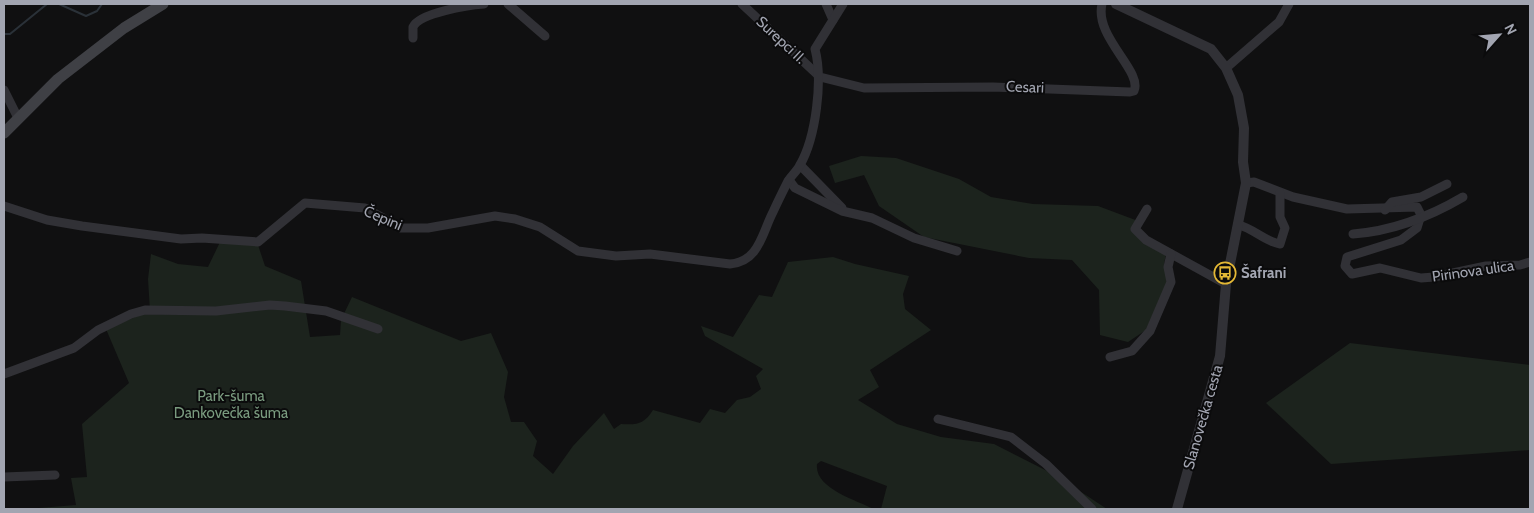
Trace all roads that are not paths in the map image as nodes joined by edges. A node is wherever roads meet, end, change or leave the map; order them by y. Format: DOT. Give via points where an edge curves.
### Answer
graph roads {
  1 [pos="163,4"];
  2 [pos="484,4"];
  3 [pos="742,4"];
  4 [pos="826,4"];
  5 [pos="843,4"];
  6 [pos="1102,4"];
  7 [pos="1116,4"];
  8 [pos="1289,4"];
  9 [pos="511,5"];
  10 [pos="833,20"];
  11 [pos="545,36"];
  12 [pos="413,38"];
  13 [pos="1226,68"];
  14 [pos="820,77"];
  15 [pos="4,90"];
  16 [pos="18,118"];
  17 [pos="4,133"];
  18 [pos="800,165"];
  19 [pos="789,180"];
  20 [pos="1246,184"];
  21 [pos="1447,184"];
  22 [pos="1280,193"];
  23 [pos="1463,197"];
  24 [pos="4,206"];
  25 [pos="1147,209"];
  26 [pos="1385,210"];
  27 [pos="846,212"];
  28 [pos="1420,219"];
  29 [pos="1239,225"];
  30 [pos="1353,234"];
  31 [pos="957,251"];
  32 [pos="1172,254"];
  33 [pos="1530,262"];
  34 [pos="1226,284"];
  35 [pos="378,329"];
  36 [pos="1110,356"];
  37 [pos="4,374"];
  38 [pos="938,419"];
  39 [pos="55,475"];
  40 [pos="4,477"];
  41 [pos="1179,507"];
  42 [pos="1092,509"];
  1 -- 16 [label="main road" via="92,52"];
  2 -- 12 [label="street" via="417,21 413,27"];
  3 -- 14 [label="street, Surepci II."];
  4 -- 10 [label="street"];
  5 -- 10 [label="street"];
  6 -- 14 [label="street, Cesari" via="1103,28 1124,60 1135,84 1134,91 993,86 864,88"];
  7 -- 13 [label="street, Slanovečka cesta" via="1211,49"];
  8 -- 13 [label="street" via="1279,22"];
  9 -- 11 [label="street"];
  10 -- 14 [label="street" via="815,49"];
  13 -- 20 [label="street, Slanovečka cesta" via="1238,95 1244,128"];
  14 -- 18 [label="street" via="813,127"];
  15 -- 16 [label="street"];
  16 -- 17 [label="main road"];
  18 -- 19 [label="street"];
  18 -- 27 [label="street"];
  19 -- 24 [label="street, Čepini" via="760,242 752,255 740,264 650,254 616,256 578,251 540,227 495,216 428,228 400,228 365,208 305,203 258,242 202,238 181,240 82,226 47,220"];
  19 -- 27 [label="street" via="795,188 812,198"];
  20 -- 22 [label="street" via="1254,182"];
  20 -- 29 [label="street, Slanovečka cesta"];
  21 -- 26 [label="street" via="1421,197 1392,202"];
  22 -- 26 [label="street" via="1346,209"];
  22 -- 29 [label="street" via="1280,217 1285,228 1280,244"];
  23 -- 28 [label="street"];
  25 -- 32 [label="street" via="1135,229 1146,240"];
  26 -- 28 [label="street" via="1417,207"];
  27 -- 31 [label="street" via="872,218 914,238"];
  28 -- 30 [label="street" via="1375,232"];
  28 -- 33 [label="street, Pirinova ulica" via="1417,228 1407,236 1347,257 1345,266 1352,274 1380,268 1421,278"];
  29 -- 34 [label="street, Slanovečka cesta"];
  32 -- 34 [label="street"];
  32 -- 36 [label="street" via="1168,267 1171,282 1150,331 1132,351"];
  34 -- 41 [label="street, Slanovečka cesta" via="1216,378"];
  35 -- 37 [label="street" via="326,311 285,306 216,311 145,310 98,330 74,348"];
  38 -- 42 [label="street" via="1011,437 1046,464"];
  39 -- 40 [label="street"];
}
